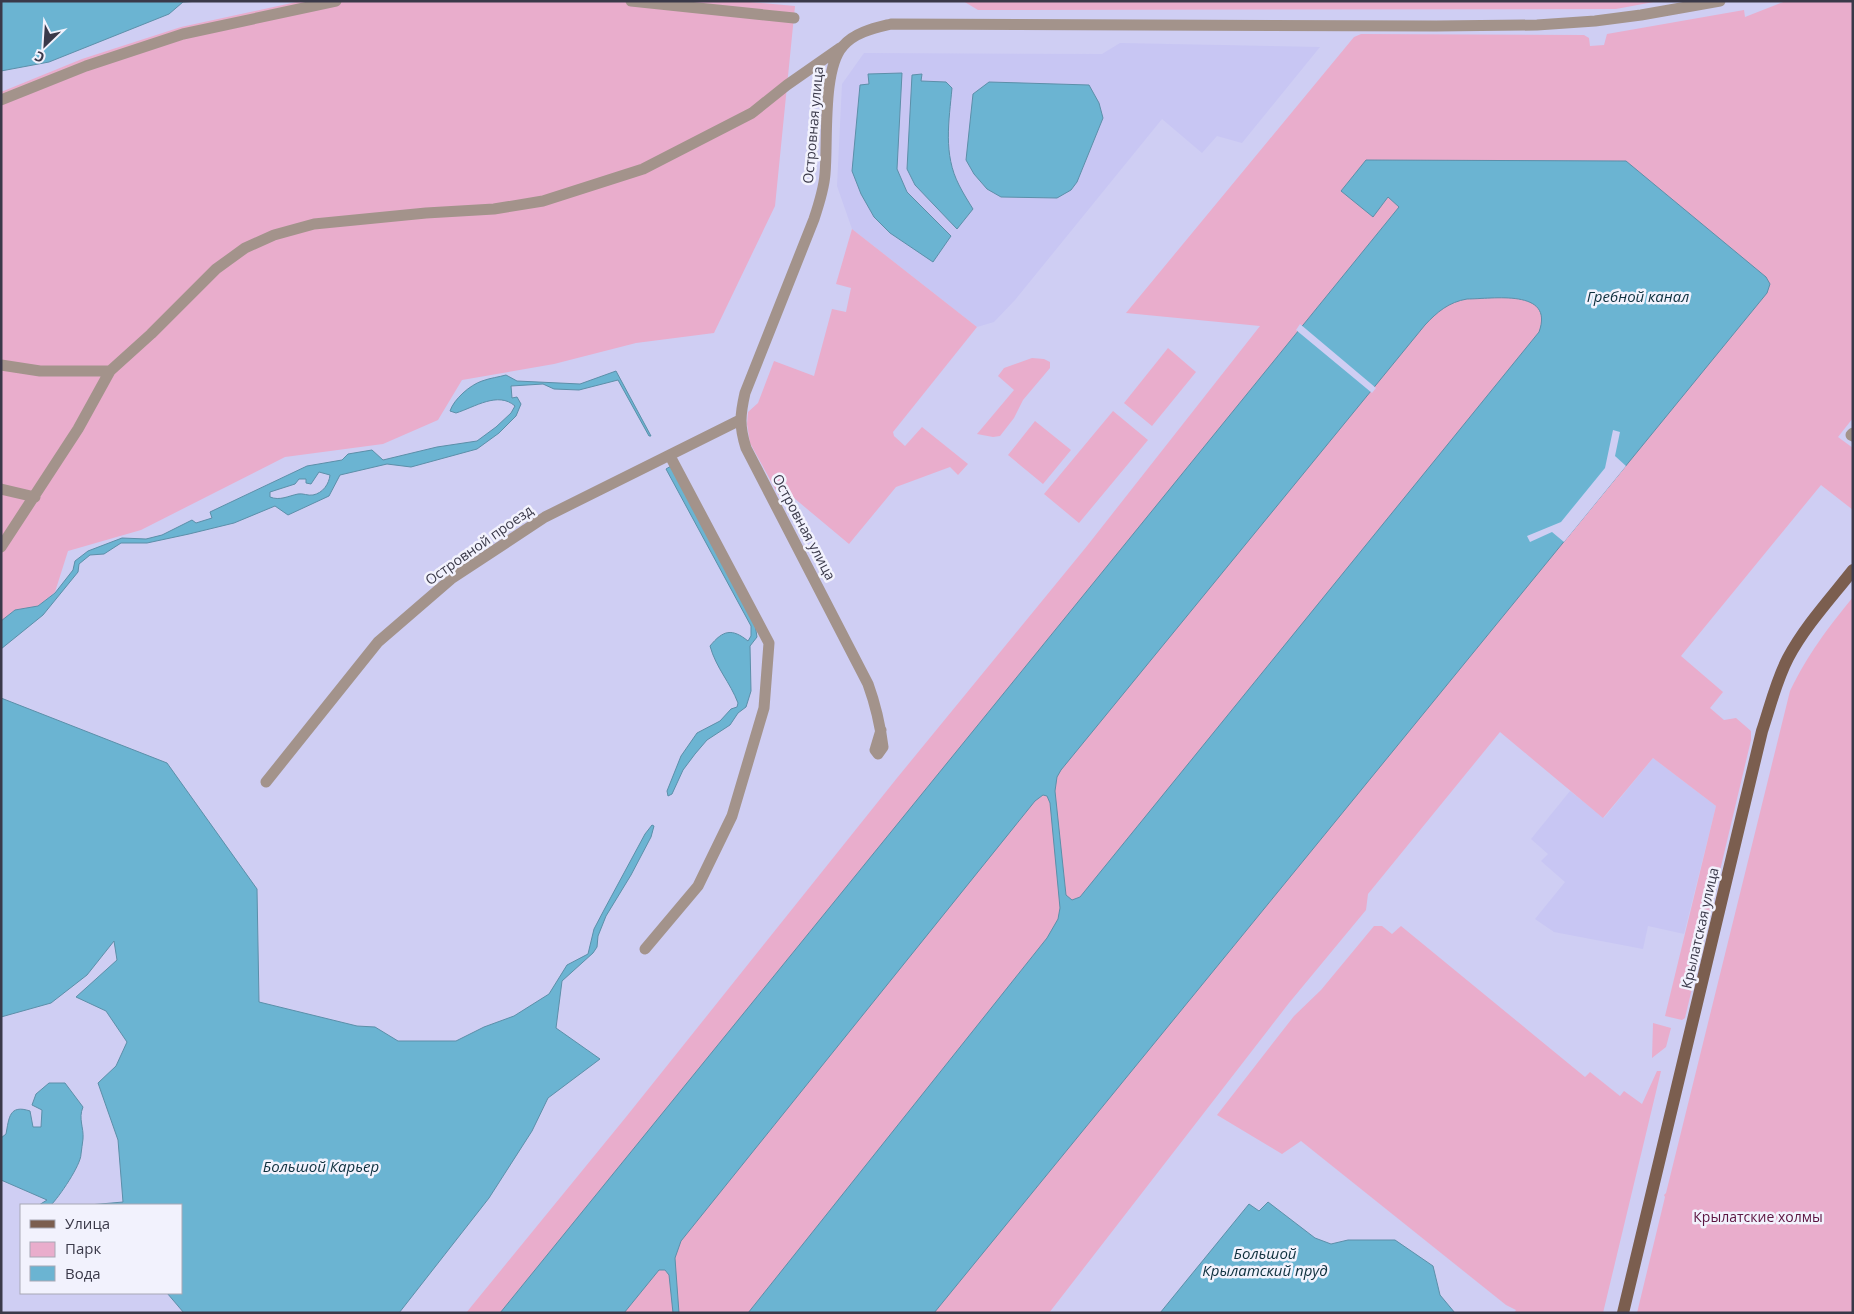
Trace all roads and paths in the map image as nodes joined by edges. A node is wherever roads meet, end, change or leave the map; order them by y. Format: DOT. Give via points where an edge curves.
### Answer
graph roads {
  1 [pos="336,1"];
  2 [pos="631,1"];
  3 [pos="1720,1"];
  4 [pos="794,18"];
  5 [pos="859,26"];
  6 [pos="874,28"];
  7 [pos="843,46"];
  8 [pos="1,100"];
  9 [pos="1,365"];
  10 [pos="110,371"];
  11 [pos="740,420"];
  12 [pos="670,456"];
  13 [pos="1,489"];
  14 [pos="35,497"];
  15 [pos="1,547"];
  16 [pos="1853,570"];
  17 [pos="883,747"];
  18 [pos="266,782"];
  19 [pos="645,949"];
  20 [pos="1623,1313"];
  1 -- 8 [label="street" via="183,34 86,66"];
  2 -- 4 [label="street"];
  3 -- 6 [label="street" via="1641,15 1537,25 917,23"];
  5 -- 6 [label="street"];
  6 -- 7 [label="street"];
  7 -- 10 [label="street" via="787,84 752,113 643,169 543,202 494,210 314,224 274,235 246,248 216,270"];
  7 -- 11 [label="street, Островная улица" via="834,62 830,83 821,195 745,393"];
  9 -- 10 [label="street" via="40,371"];
  10 -- 14 [label="street"];
  11 -- 12 [label="street, Островной проезд"];
  11 -- 17 [label="street, Островная улица" via="746,448 868,684 878,714"];
  12 -- 18 [label="street, Островной проезд" via="545,518 451,579 378,642"];
  12 -- 19 [label="street" via="769,643 764,708 732,816 698,886"];
  13 -- 14 [label="street"];
  14 -- 15 [label="street"];
  16 -- 20 [label="main road, Крылатская улица" via="1788,658 1762,731"];
}
